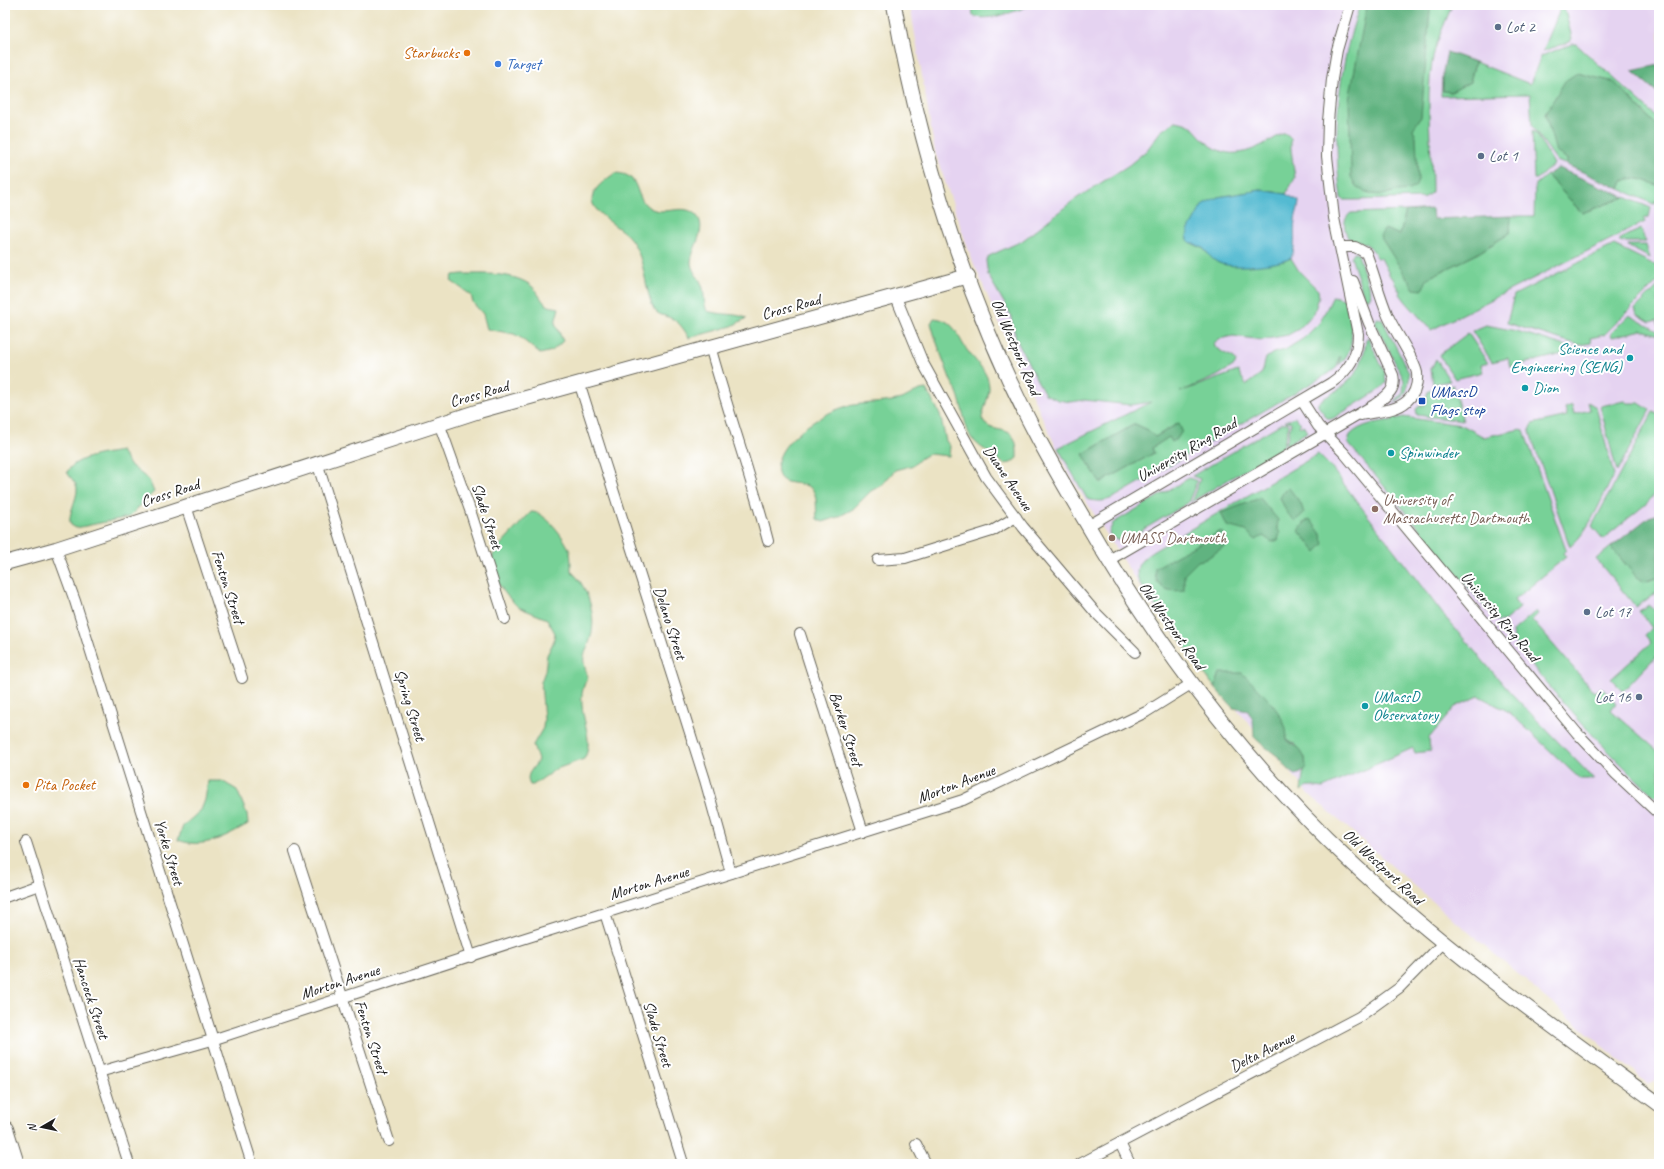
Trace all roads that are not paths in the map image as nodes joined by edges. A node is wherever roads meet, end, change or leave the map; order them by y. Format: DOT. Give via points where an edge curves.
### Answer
graph roads {
  1 [pos="894,5"];
  2 [pos="1350,5"];
  3 [pos="1340,248"];
  4 [pos="968,276"];
  5 [pos="895,296"];
  6 [pos="710,346"];
  7 [pos="579,382"];
  8 [pos="1302,401"];
  9 [pos="1348,420"];
  10 [pos="439,423"];
  11 [pos="1324,433"];
  12 [pos="317,462"];
  13 [pos="186,506"];
  14 [pos="1016,517"];
  15 [pos="1088,526"];
  16 [pos="768,542"];
  17 [pos="56,549"];
  18 [pos="878,560"];
  19 [pos="1109,560"];
  20 [pos="5,563"];
  21 [pos="505,619"];
  22 [pos="800,634"];
  23 [pos="1135,652"];
  24 [pos="242,678"];
  25 [pos="1191,684"];
  26 [pos="1659,814"];
  27 [pos="863,832"];
  28 [pos="26,842"];
  29 [pos="295,851"];
  30 [pos="731,873"];
  31 [pos="39,885"];
  32 [pos="5,897"];
  33 [pos="605,913"];
  34 [pos="1443,943"];
  35 [pos="471,957"];
  36 [pos="342,997"];
  37 [pos="212,1040"];
  38 [pos="99,1072"];
  39 [pos="1659,1104"];
  40 [pos="5,1130"];
  41 [pos="389,1141"];
  42 [pos="1120,1143"];
  43 [pos="916,1144"];
  44 [pos="683,1163"];
  45 [pos="16,1164"];
  46 [pos="129,1164"];
  47 [pos="252,1164"];
  48 [pos="926,1164"];
  49 [pos="1080,1164"];
  50 [pos="1130,1164"];
  1 -- 4 [label="main road, Old Westport Road" via="905,63 931,165"];
  2 -- 3 [label="street, University Ring Road" via="1336,58 1328,121 1330,189"];
  3 -- 8 [label="street, University Ring Road" via="1357,329 1356,353 1350,366 1340,376"];
  3 -- 9 [label="street, University Ring Road" via="1357,295 1394,379 1387,396"];
  3 -- 9 [label="street" via="1355,247 1366,253 1388,316 1417,374 1413,394 1403,404"];
  4 -- 5 [label="main road, Cross Road"];
  4 -- 15 [label="main road, Old Westport Road" via="1018,398"];
  5 -- 6 [label="main road, Cross Road"];
  5 -- 14 [label="street, Duane Avenue" via="924,364 969,448 986,477"];
  6 -- 7 [label="main road, Cross Road"];
  6 -- 16 [label="street"];
  7 -- 10 [label="main road, Cross Road"];
  7 -- 30 [label="street, Delano Street" via="705,780"];
  8 -- 11 [label="street, University Ring Road"];
  8 -- 15 [label="street, University Ring Road"];
  9 -- 11 [label="street, University Ring Road"];
  10 -- 12 [label="main road, Cross Road"];
  10 -- 21 [label="street, Slade Street"];
  11 -- 19 [label="street, University Ring Road"];
  11 -- 26 [label="street, University Ring Road" via="1345,454 1577,733"];
  12 -- 13 [label="main road, Cross Road"];
  12 -- 35 [label="street, Spring Street"];
  13 -- 17 [label="main road, Cross Road"];
  13 -- 24 [label="street, Fenton Street"];
  14 -- 18 [label="street" via="992,531 905,558"];
  14 -- 23 [label="street, Duane Avenue" via="1095,612"];
  15 -- 19 [label="main road, Old Westport Road"];
  17 -- 20 [label="main road, Cross Road"];
  17 -- 37 [label="street, Yorke Street" via="75,601"];
  19 -- 25 [label="main road, Old Westport Road" via="1127,592"];
  22 -- 27 [label="street, Barker Street"];
  25 -- 27 [label="street, Morton Avenue" via="1146,712 1004,782 957,802"];
  25 -- 34 [label="main road, Old Westport Road" via="1249,754 1308,819 1387,896"];
  27 -- 30 [label="street, Morton Avenue"];
  28 -- 31 [label="street, Hancock Street"];
  29 -- 36 [label="street, Fenton Street"];
  30 -- 33 [label="street, Morton Avenue"];
  31 -- 32 [label="street"];
  31 -- 38 [label="street, Hancock Street"];
  33 -- 35 [label="street, Morton Avenue"];
  33 -- 44 [label="street, Slade Street"];
  34 -- 39 [label="main road, Old Westport Road" via="1535,1015"];
  34 -- 42 [label="street, Delta Avenue" via="1399,988 1359,1018"];
  35 -- 36 [label="street, Morton Avenue"];
  36 -- 37 [label="street, Morton Avenue"];
  36 -- 41 [label="street, Fenton Street"];
  37 -- 38 [label="street, Morton Avenue"];
  37 -- 47 [label="street, Yorke Street"];
  38 -- 46 [label="street, Hancock Street"];
  40 -- 45 [label="main road"];
  42 -- 49 [label="street, Delta Avenue"];
  42 -- 50 [label="street"];
  43 -- 48 [label="street"];
}
